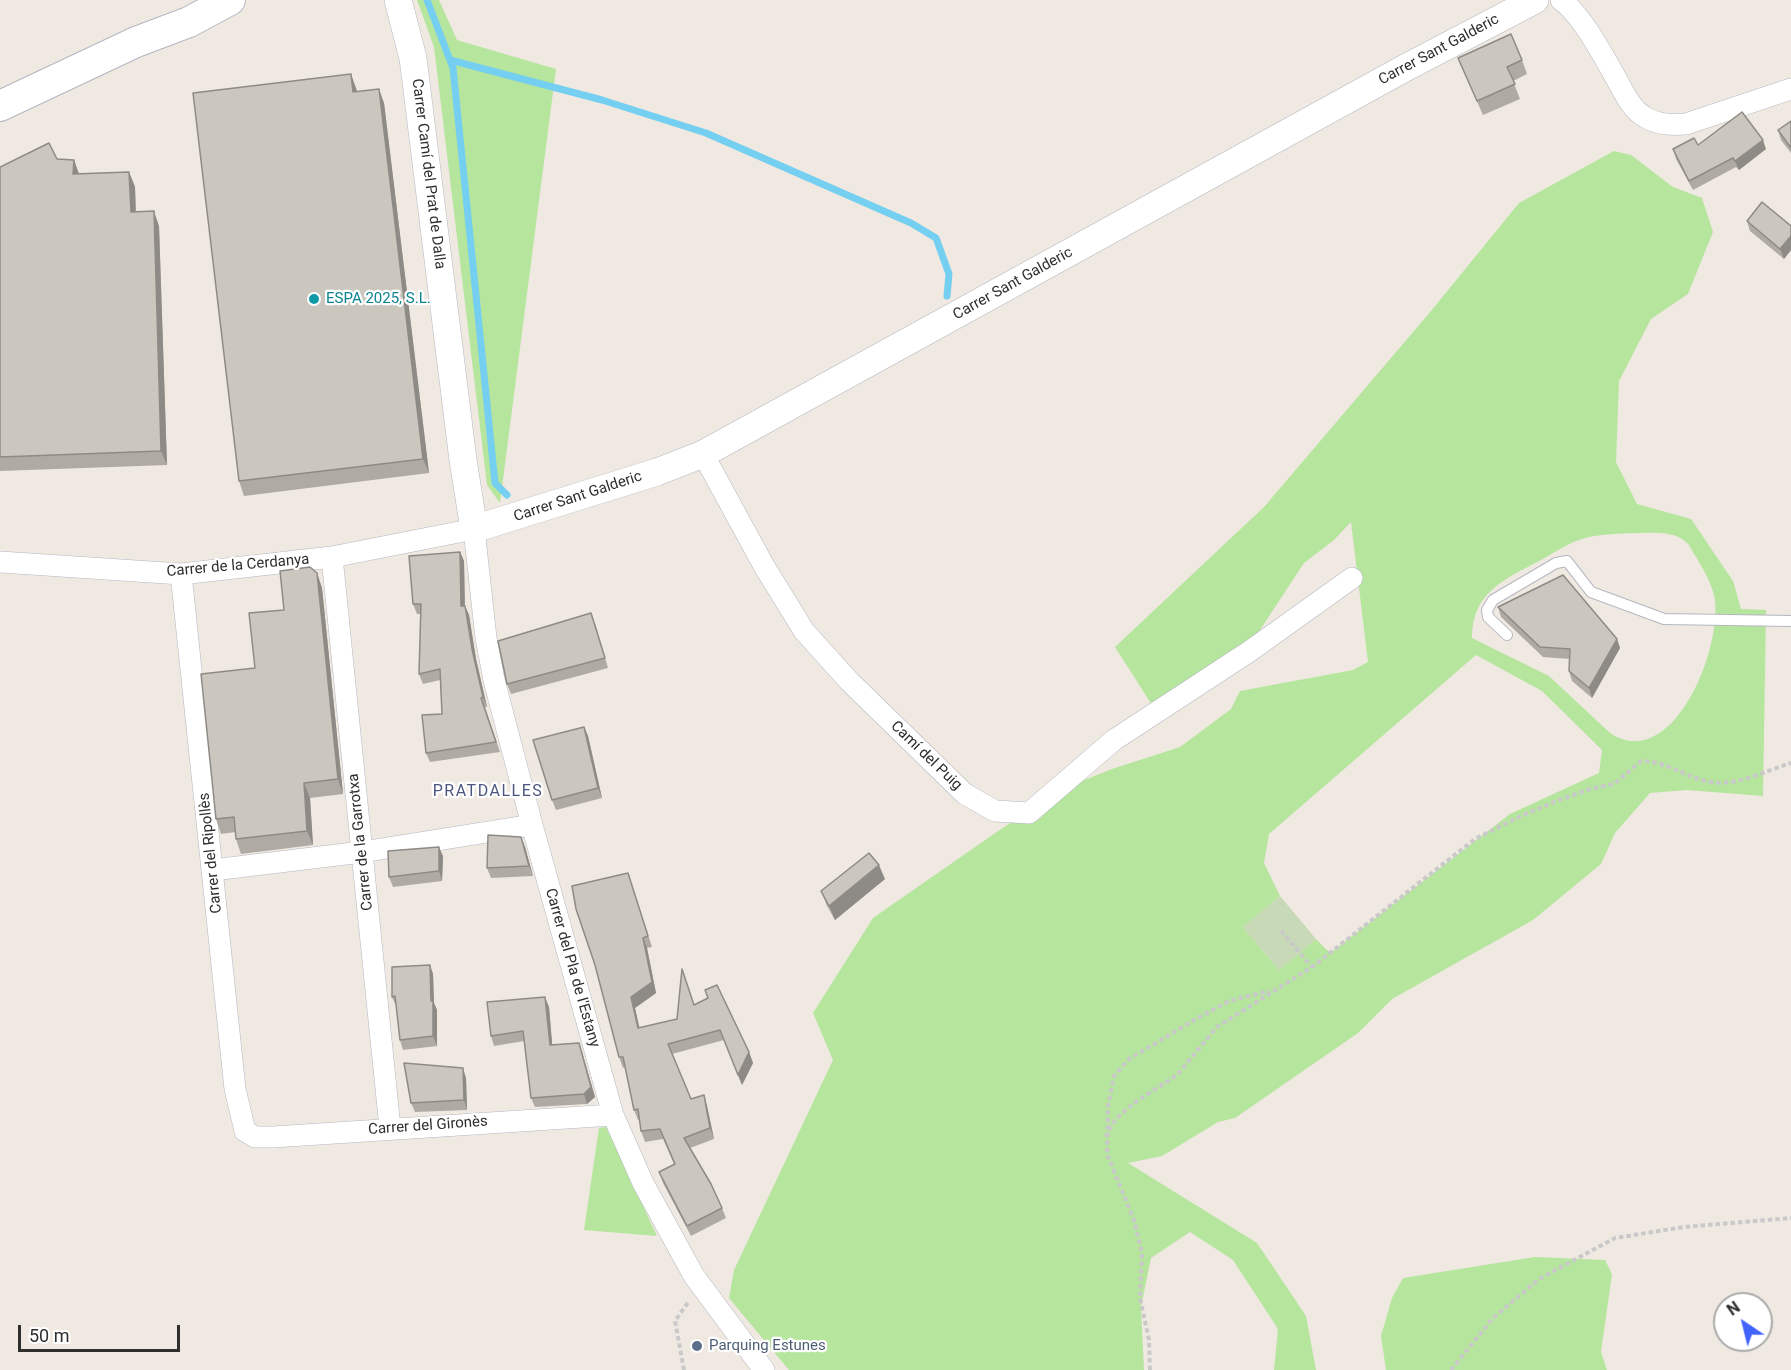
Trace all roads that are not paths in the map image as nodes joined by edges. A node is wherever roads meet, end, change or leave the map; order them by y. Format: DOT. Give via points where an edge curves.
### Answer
graph roads {
  1 [pos="204,0"];
  2 [pos="230,0"];
  3 [pos="380,0"];
  4 [pos="398,0"];
  5 [pos="1535,0"];
  6 [pos="1565,3"];
  7 [pos="406,34"];
  8 [pos="136,42"];
  9 [pos="1791,89"];
  10 [pos="0,106"];
  11 [pos="703,454"];
  12 [pos="474,529"];
  13 [pos="332,557"];
  14 [pos="0,562"];
  15 [pos="181,574"];
  16 [pos="1352,578"];
  17 [pos="1791,621"];
  18 [pos="1507,635"];
  19 [pos="532,825"];
  20 [pos="362,852"];
  21 [pos="213,870"];
  22 [pos="613,1115"];
  23 [pos="390,1128"];
  24 [pos="245,1131"];
  25 [pos="765,1370"];
  1 -- 8 [label="main road"];
  2 -- 8 [label="main road" via="189,22"];
  3 -- 7 [label="street"];
  4 -- 7 [label="street, Carrer Camí del Prat de Dalla"];
  5 -- 11 [label="street, Carrer Sant Galderic"];
  6 -- 9 [label="street" via="1602,53 1629,100 1644,117 1657,122 1686,124"];
  7 -- 12 [label="street, Carrer Camí del Prat de Dalla" via="413,58"];
  8 -- 10 [label="main road"];
  11 -- 12 [label="street, Carrer Sant Galderic"];
  11 -- 16 [label="street, Camí del Puig" via="804,631 849,681 965,794 995,811 1029,813 1114,741"];
  12 -- 13 [label="street, Carrer de la Cerdanya"];
  12 -- 19 [label="street, Carrer del Pla de l'Estany" via="494,680"];
  13 -- 15 [label="street, Carrer de la Cerdanya"];
  13 -- 20 [label="street, Carrer de la Garrotxa"];
  14 -- 15 [label="street, Carrer de la Cerdanya"];
  15 -- 21 [label="street, Carrer del Ripollès"];
  17 -- 18 [label="lane" via="1664,619 1592,592 1567,561 1556,563 1493,600 1488,617"];
  19 -- 20 [label="street"];
  19 -- 22 [label="street, Carrer del Pla de l'Estany"];
  20 -- 21 [label="street"];
  20 -- 23 [label="street, Carrer de la Garrotxa"];
  21 -- 24 [label="street, Carrer del Ripollès" via="235,1089"];
  22 -- 23 [label="street, Carrer del Gironès"];
  22 -- 25 [label="street, Carrer del Pla de l'Estany" via="643,1183 700,1284"];
  23 -- 24 [label="street, Carrer del Gironès" via="273,1137 255,1137"];
}
